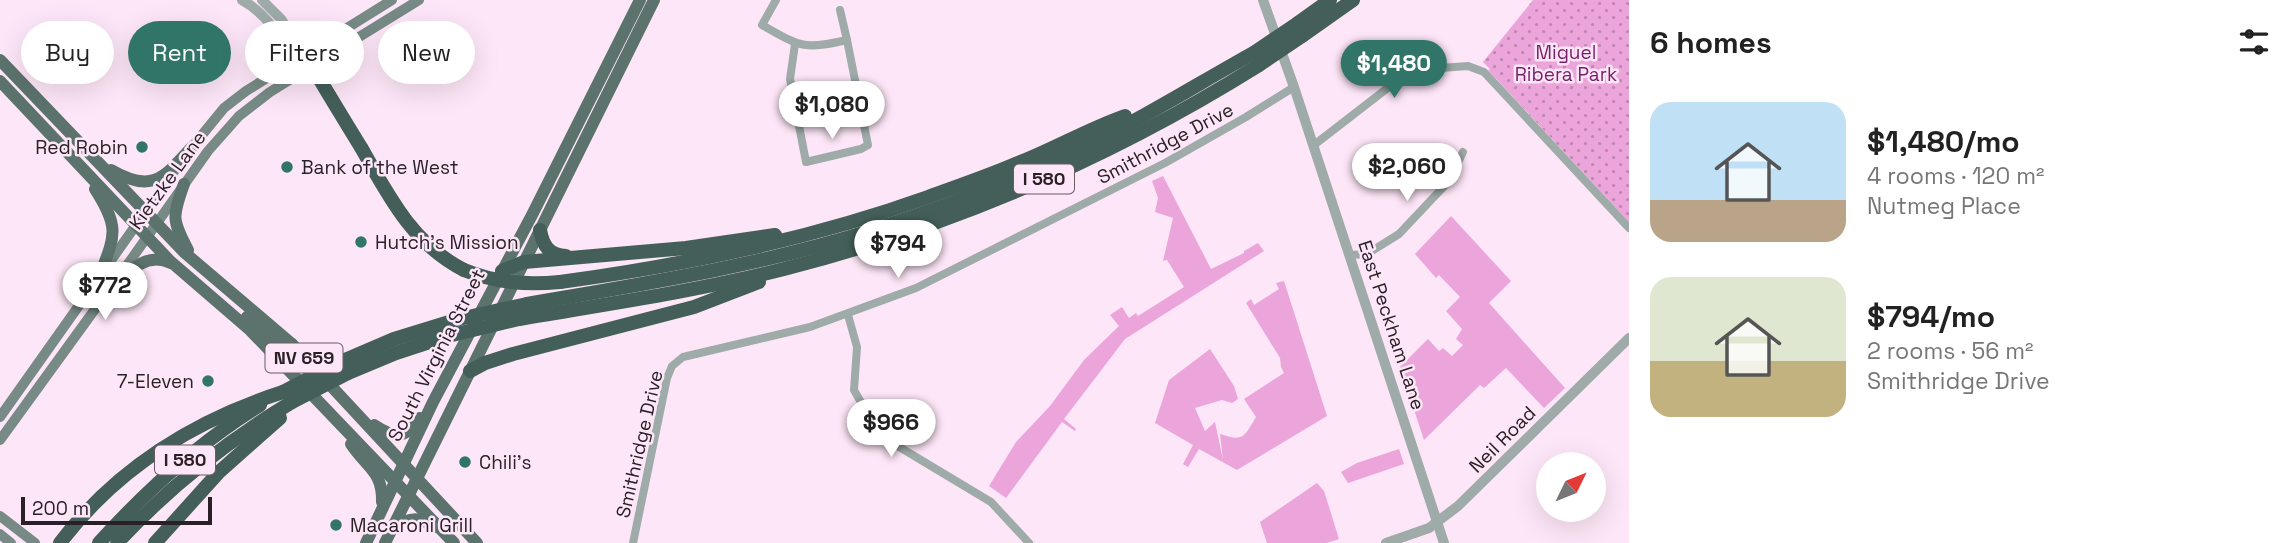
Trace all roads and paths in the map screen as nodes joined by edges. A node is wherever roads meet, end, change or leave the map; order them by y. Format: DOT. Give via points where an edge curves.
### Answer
graph roads {
  1 [pos="242,0"];
  2 [pos="262,0"];
  3 [pos="392,0"];
  4 [pos="419,0"];
  5 [pos="640,0"];
  6 [pos="657,0"];
  7 [pos="776,0"];
  8 [pos="1263,0"];
  9 [pos="1330,0"];
  10 [pos="1353,0"];
  11 [pos="840,10"];
  12 [pos="268,21"];
  13 [pos="282,21"];
  14 [pos="364,21"];
  15 [pos="1300,29"];
  16 [pos="364,31"];
  17 [pos="847,40"];
  18 [pos="795,44"];
  19 [pos="1257,58"];
  20 [pos="0,60"];
  21 [pos="0,71"];
  22 [pos="0,80"];
  23 [pos="258,84"];
  24 [pos="280,84"];
  25 [pos="318,84"];
  26 [pos="26,87"];
  27 [pos="1294,87"];
  28 [pos="1157,107"];
  29 [pos="580,135"];
  30 [pos="1314,145"];
  31 [pos="192,147"];
  32 [pos="1463,152"];
  33 [pos="71,155"];
  34 [pos="96,160"];
  35 [pos="184,184"];
  36 [pos="929,196"];
  37 [pos="145,211"];
  38 [pos="156,223"];
  39 [pos="136,224"];
  40 [pos="1629,228"];
  41 [pos="540,230"];
  42 [pos="148,236"];
  43 [pos="1350,255"];
  44 [pos="582,258"];
  45 [pos="815,261"];
  46 [pos="524,262"];
  47 [pos="195,263"];
  48 [pos="176,267"];
  49 [pos="502,271"];
  50 [pos="100,275"];
  51 [pos="103,298"];
  52 [pos="233,314"];
  53 [pos="848,315"];
  54 [pos="1629,338"];
  55 [pos="292,344"];
  56 [pos="343,368"];
  57 [pos="470,372"];
  58 [pos="443,383"];
  59 [pos="287,397"];
  60 [pos="349,405"];
  61 [pos="0,417"];
  62 [pos="341,425"];
  63 [pos="0,440"];
  64 [pos="403,463"];
  65 [pos="417,478"];
  66 [pos="395,481"];
  67 [pos="409,495"];
  68 [pos="382,509"];
  69 [pos="0,516"];
  70 [pos="1438,523"];
  71 [pos="393,526"];
  72 [pos="0,534"];
  73 [pos="451,540"];
  74 [pos="11,543"];
  75 [pos="35,543"];
  76 [pos="60,543"];
  77 [pos="99,543"];
  78 [pos="117,543"];
  79 [pos="155,543"];
  80 [pos="366,543"];
  81 [pos="385,543"];
  82 [pos="477,543"];
  83 [pos="634,543"];
  84 [pos="1028,543"];
  85 [pos="1386,543"];
  86 [pos="1444,543"];
  1 -- 12 [label="street"];
  2 -- 13 [label="street"];
  3 -- 14 [label="main road, Kietzke Lane"];
  4 -- 16 [label="main road, Kietzke Lane"];
  5 -- 29 [label="main road, South Virginia Street"];
  6 -- 29 [label="main road, South Virginia Street"];
  7 -- 18 [label="street" via="762,25"];
  8 -- 27 [label="street, East Peckham Lane"];
  9 -- 15 [label="highway, I 580"];
  10 -- 15 [label="highway, I 580"];
  11 -- 17 [label="street"];
  15 -- 19 [label="highway, I 580, bridge"];
  17 -- 18 [label="street" via="815,48"];
  17 -- 18 [label="street" via="868,145 806,162 790,79"];
  19 -- 28 [label="highway, I 580"];
  19 -- 45 [label="highway, I 580" via="1151,127 1024,188"];
  20 -- 26 [label="main road, NV 659"];
  21 -- 26 [label="main road" via="18,89"];
  22 -- 33 [label="main road, NV 659"];
  23 -- 31 [label="main road, Kietzke Lane" via="234,100"];
  24 -- 35 [label="main road, Kietzke Lane" via="233,121"];
  25 -- 36 [label="highway, bridge" via="413,231 464,270 518,284 651,270 735,253 816,233"];
  26 -- 34 [label="main road, NV 659"];
  27 -- 30 [label="street, East Peckham Lane"];
  27 -- 53 [label="street, Smithridge Drive" via="1165,163 949,272"];
  28 -- 36 [label="highway"];
  28 -- 56 [label="highway, I 580, bridge" via="1027,172 869,231 741,265 459,319 394,340"];
  29 -- 41 [label="main road, South Virginia Street"];
  29 -- 49 [label="main road, South Virginia Street"];
  30 -- 40 [label="street" via="1407,73 1473,67 1484,72"];
  30 -- 43 [label="street, East Peckham Lane"];
  31 -- 34 [label="main road" via="150,183 132,181"];
  31 -- 37 [label="main road, Kietzke Lane"];
  32 -- 43 [label="street" via="1449,181 1399,234 1367,254"];
  33 -- 39 [label="main road, NV 659"];
  33 -- 50 [label="main road" via="109,210 114,228"];
  34 -- 37 [label="main road, NV 659"];
  35 -- 38 [label="main road, Kietzke Lane"];
  35 -- 47 [label="main road" via="174,220"];
  36 -- 44 [label="highway" via="748,240"];
  37 -- 38 [label="main road, NV 659"];
  37 -- 39 [label="main road, Kietzke Lane"];
  38 -- 42 [label="main road, Kietzke Lane"];
  38 -- 47 [label="main road, NV 659"];
  39 -- 42 [label="main road, NV 659"];
  39 -- 50 [label="main road, Kietzke Lane"];
  41 -- 44 [label="highway" via="550,251"];
  41 -- 46 [label="main road, South Virginia Street"];
  42 -- 48 [label="main road, NV 659"];
  42 -- 51 [label="main road, Kietzke Lane"];
  43 -- 70 [label="street, East Peckham Lane"];
  44 -- 46 [label="highway"];
  45 -- 56 [label="highway, I 580, bridge" via="519,319"];
  45 -- 57 [label="highway" via="694,307 513,354"];
  46 -- 49 [label="highway"];
  46 -- 57 [label="main road, South Virginia Street"];
  47 -- 55 [label="main road, NV 659"];
  48 -- 51 [label="main road" via="155,258 139,262"];
  48 -- 52 [label="main road, NV 659"];
  49 -- 58 [label="main road, South Virginia Street"];
  50 -- 61 [label="main road, Kietzke Lane"];
  51 -- 63 [label="main road, Kietzke Lane"];
  52 -- 55 [label="main road" via="247,317 281,346"];
  52 -- 62 [label="main road, NV 659"];
  53 -- 83 [label="street, Smithridge Drive" via="779,336 689,354 677,361 667,378"];
  53 -- 84 [label="street" via="857,347 854,390 875,428 991,502"];
  54 -- 70 [label="street, Neil Road"];
  55 -- 60 [label="main road, NV 659"];
  56 -- 59 [label="highway, I 580, bridge"];
  57 -- 65 [label="main road, South Virginia Street"];
  58 -- 60 [label="main road" via="414,427 403,434 382,430"];
  58 -- 64 [label="main road, South Virginia Street"];
  59 -- 76 [label="highway" via="226,413 142,462 97,499"];
  59 -- 77 [label="highway, I 580" via="225,429 179,464"];
  59 -- 78 [label="highway, I 580" via="191,472"];
  59 -- 79 [label="highway" via="278,420 219,472"];
  60 -- 64 [label="main road, NV 659"];
  62 -- 66 [label="main road, NV 659"];
  62 -- 68 [label="main road" via="359,457 379,477"];
  64 -- 65 [label="main road, NV 659"];
  64 -- 66 [label="main road, South Virginia Street"];
  65 -- 67 [label="main road, South Virginia Street"];
  65 -- 82 [label="main road, NV 659"];
  66 -- 67 [label="main road, NV 659"];
  66 -- 68 [label="main road, South Virginia Street"];
  67 -- 71 [label="main road, South Virginia Street"];
  67 -- 73 [label="main road, NV 659"];
  68 -- 80 [label="main road, South Virginia Street"];
  69 -- 75 [label="main road"];
  70 -- 85 [label="street, Neil Road"];
  70 -- 86 [label="street, East Peckham Lane"];
  71 -- 73 [label="main road" via="417,518"];
  71 -- 81 [label="main road, South Virginia Street"];
  72 -- 74 [label="main road"];
}
